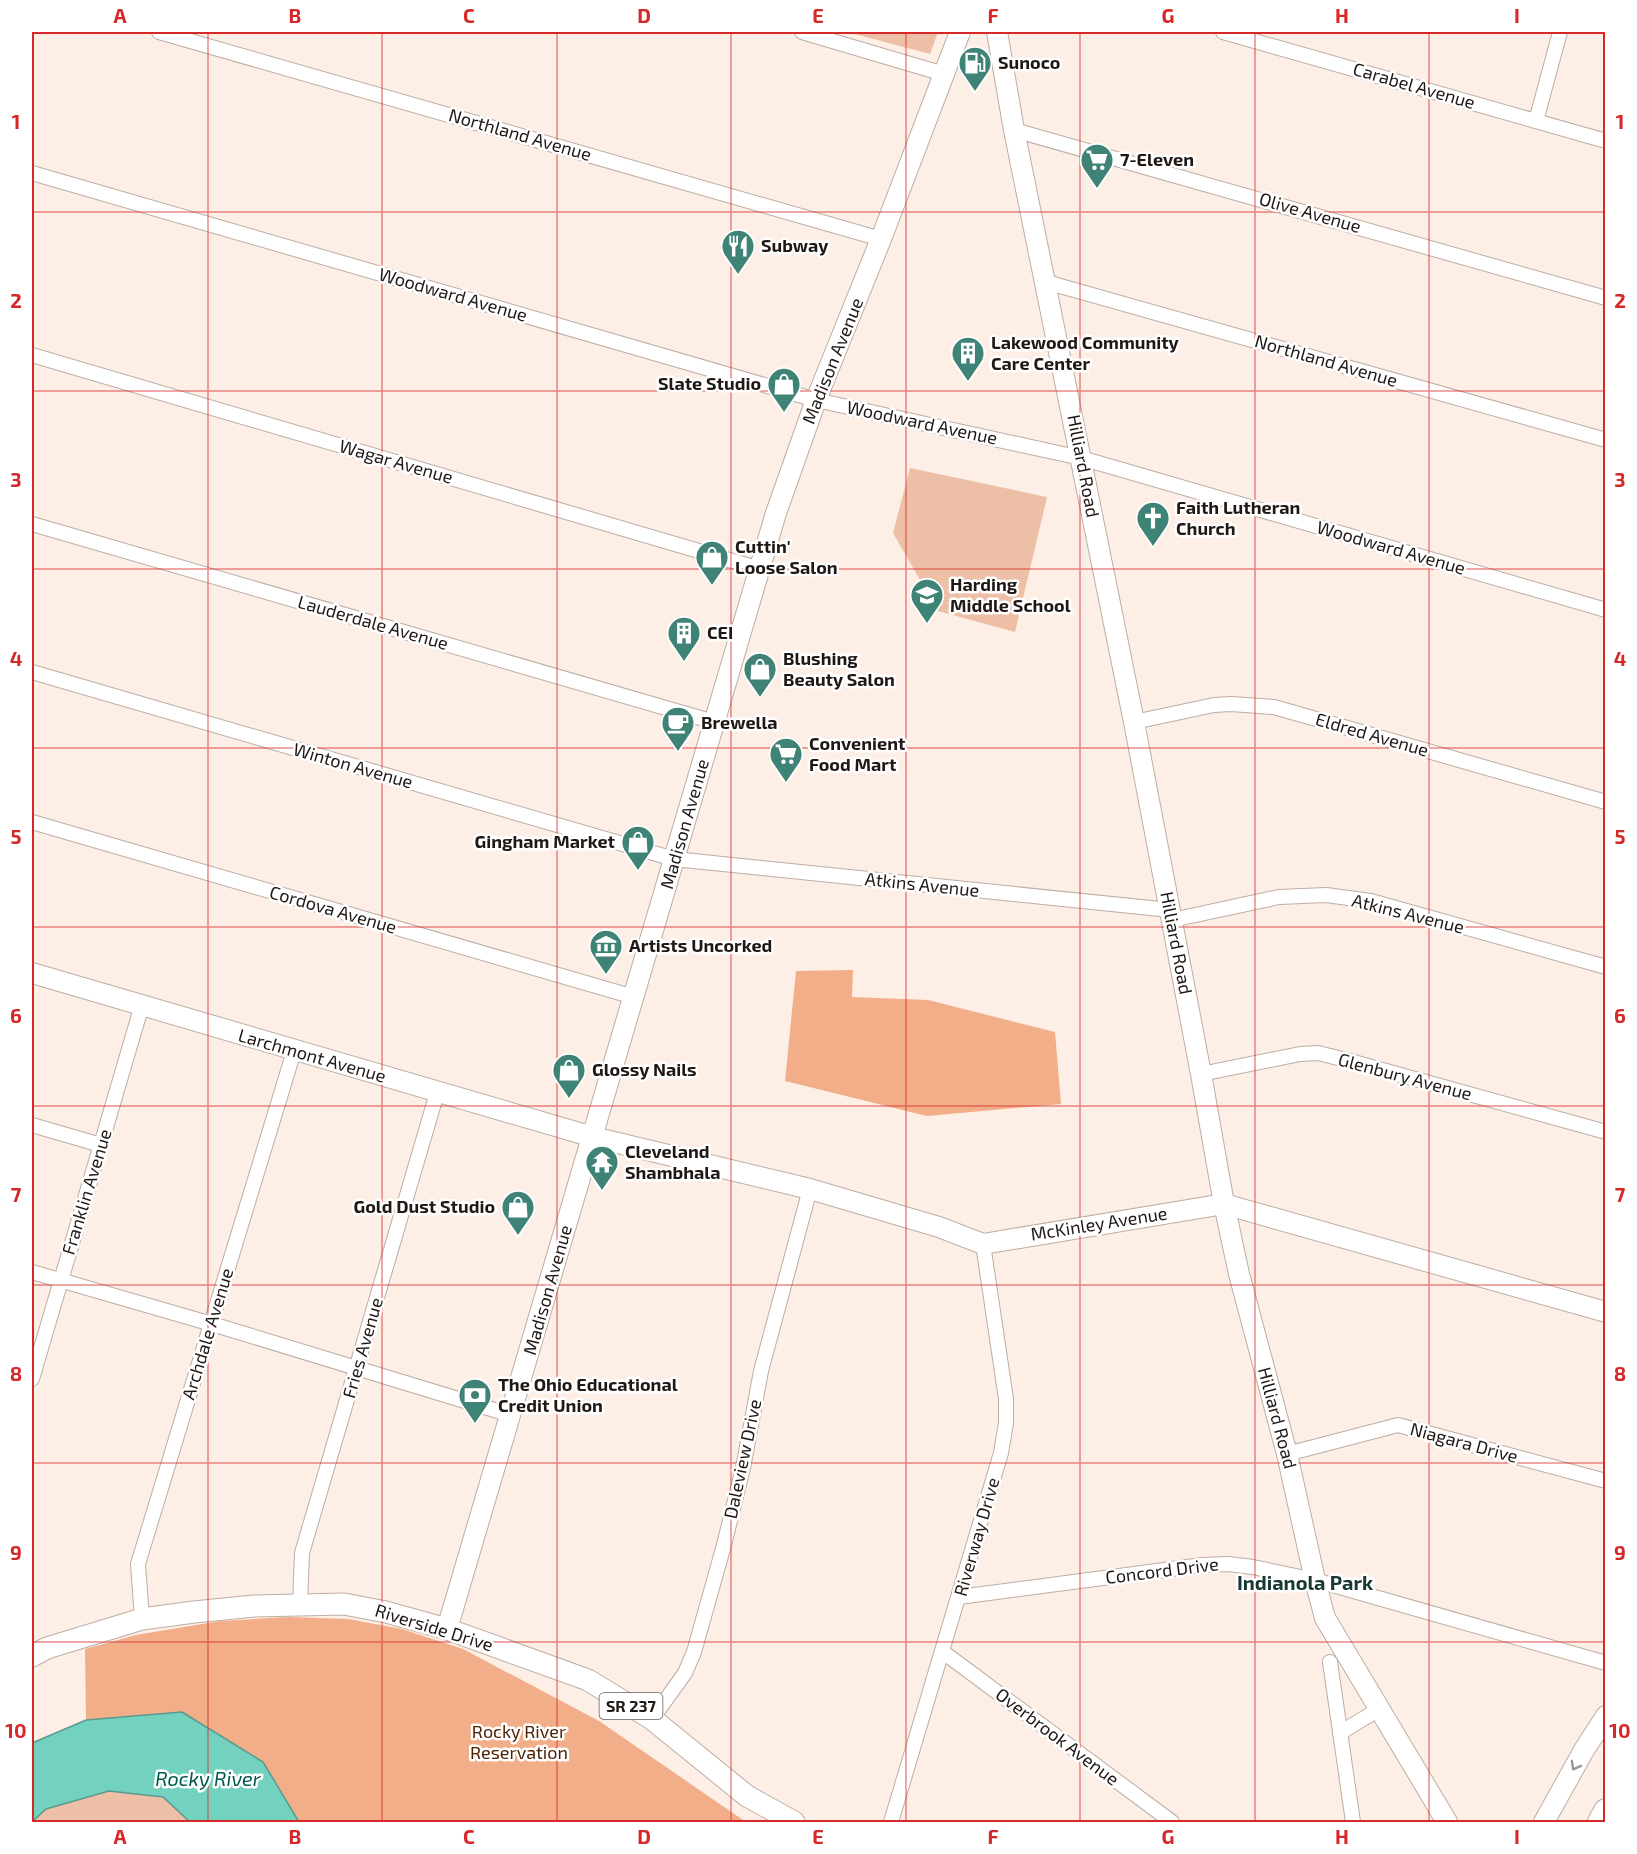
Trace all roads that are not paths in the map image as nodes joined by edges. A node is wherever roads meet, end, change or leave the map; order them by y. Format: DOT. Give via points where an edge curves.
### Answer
graph roads {
  1 [pos="159,32"];
  2 [pos="802,32"];
  3 [pos="960,32"];
  4 [pos="997,32"];
  5 [pos="1223,32"];
  6 [pos="1560,32"];
  7 [pos="944,74"];
  8 [pos="1536,121"];
  9 [pos="1014,130"];
  10 [pos="1605,141"];
  11 [pos="32,173"];
  12 [pos="881,239"];
  13 [pos="1046,282"];
  14 [pos="1605,298"];
  15 [pos="32,356"];
  16 [pos="816,400"];
  17 [pos="1605,440"];
  18 [pos="1081,458"];
  19 [pos="32,524"];
  20 [pos="760,569"];
  21 [pos="1605,610"];
  22 [pos="32,672"];
  23 [pos="714,722"];
  24 [pos="1134,722"];
  25 [pos="1605,802"];
  26 [pos="32,822"];
  27 [pos="674,859"];
  28 [pos="1171,915"];
  29 [pos="1605,967"];
  30 [pos="32,973"];
  31 [pos="634,997"];
  32 [pos="142,1005"];
  33 [pos="294,1051"];
  34 [pos="1201,1074"];
  35 [pos="437,1093"];
  36 [pos="32,1125"];
  37 [pos="1605,1132"];
  38 [pos="592,1137"];
  39 [pos="101,1145"];
  40 [pos="810,1189"];
  41 [pos="1224,1204"];
  42 [pos="983,1244"];
  43 [pos="32,1272"];
  44 [pos="60,1280"];
  45 [pos="1605,1312"];
  46 [pos="212,1324"];
  47 [pos="358,1367"];
  48 [pos="32,1379"];
  49 [pos="511,1414"];
  50 [pos="1287,1454"];
  51 [pos="1605,1481"];
  52 [pos="1315,1580"];
  53 [pos="959,1597"];
  54 [pos="300,1605"];
  55 [pos="142,1619"];
  56 [pos="447,1629"];
  57 [pos="943,1652"];
  58 [pos="32,1656"];
  59 [pos="1330,1662"];
  60 [pos="1605,1663"];
  61 [pos="1379,1709"];
  62 [pos="1605,1716"];
  63 [pos="652,1719"];
  64 [pos="1340,1733"];
  65 [pos="1605,1811"];
  66 [pos="794,1822"];
  67 [pos="891,1822"];
  68 [pos="1172,1822"];
  69 [pos="1353,1822"];
  70 [pos="1447,1822"];
  71 [pos="1544,1822"];
  72 [pos="1600,1822"];
  1 -- 12 [label="street, Northland Avenue"];
  2 -- 7 [label="street"];
  3 -- 7 [label="main road, Madison Avenue"];
  4 -- 9 [label="main road, Hilliard Road"];
  5 -- 8 [label="street, Carabel Avenue"];
  6 -- 8 [label="street"];
  7 -- 12 [label="main road, Madison Avenue"];
  8 -- 10 [label="street, Carabel Avenue"];
  9 -- 13 [label="main road, Hilliard Road"];
  9 -- 14 [label="street, Olive Avenue"];
  11 -- 16 [label="street, Woodward Avenue"];
  12 -- 16 [label="main road, Madison Avenue"];
  13 -- 17 [label="street, Northland Avenue"];
  13 -- 18 [label="main road, Hilliard Road"];
  15 -- 20 [label="street, Wagar Avenue"];
  16 -- 18 [label="street, Woodward Avenue"];
  16 -- 20 [label="main road, Madison Avenue"];
  18 -- 21 [label="street, Woodward Avenue"];
  18 -- 24 [label="main road, Hilliard Road"];
  19 -- 23 [label="street, Lauderdale Avenue"];
  20 -- 23 [label="main road, Madison Avenue"];
  22 -- 27 [label="street, Winton Avenue"];
  23 -- 27 [label="main road, Madison Avenue"];
  24 -- 25 [label="street, Eldred Avenue" via="1214,705 1274,707"];
  24 -- 28 [label="main road, Hilliard Road"];
  26 -- 31 [label="street, Cordova Avenue"];
  27 -- 28 [label="street, Atkins Avenue"];
  27 -- 31 [label="main road, Madison Avenue"];
  28 -- 29 [label="street, Atkins Avenue" via="1279,897 1326,895 1371,901"];
  28 -- 34 [label="main road, Hilliard Road"];
  30 -- 32 [label="main road, Larchmont Avenue"];
  31 -- 38 [label="main road, Madison Avenue"];
  32 -- 33 [label="main road, Larchmont Avenue"];
  32 -- 39 [label="street, Franklin Avenue"];
  33 -- 35 [label="main road, Larchmont Avenue"];
  33 -- 46 [label="street, Archdale Avenue"];
  34 -- 37 [label="street, Glenbury Avenue" via="1318,1053"];
  34 -- 41 [label="main road, Hilliard Road"];
  35 -- 38 [label="main road, Larchmont Avenue"];
  35 -- 47 [label="street, Fries Avenue"];
  36 -- 39 [label="street"];
  38 -- 40 [label="main road"];
  38 -- 49 [label="main road, Madison Avenue"];
  39 -- 44 [label="street, Franklin Avenue"];
  40 -- 42 [label="main road"];
  40 -- 63 [label="street, Daleview Drive" via="761,1371 743,1468 694,1652 685,1673"];
  41 -- 42 [label="main road, McKinley Avenue"];
  41 -- 45 [label="main road, McKinley Avenue"];
  41 -- 50 [label="main road, Hilliard Road"];
  42 -- 53 [label="street, Riverway Drive" via="1006,1399 1006,1423"];
  43 -- 44 [label="street"];
  44 -- 46 [label="street"];
  44 -- 48 [label="street, Franklin Avenue"];
  46 -- 47 [label="street"];
  46 -- 55 [label="street, Archdale Avenue" via="138,1564"];
  47 -- 49 [label="street"];
  47 -- 54 [label="street, Fries Avenue" via="302,1553"];
  49 -- 56 [label="main road, Madison Avenue"];
  50 -- 51 [label="street, Niagara Drive" via="1398,1425"];
  50 -- 52 [label="main road, Hilliard Road"];
  52 -- 53 [label="street, Concord Drive" via="1228,1564 1202,1565"];
  52 -- 60 [label="street, Concord Drive"];
  52 -- 61 [label="main road, Hilliard Road" via="1325,1618"];
  53 -- 57 [label="street, Riverway Drive"];
  54 -- 55 [label="main road, Riverside Drive / SR 237" via="254,1606"];
  54 -- 56 [label="main road, Riverside Drive / SR 237" via="344,1604"];
  55 -- 58 [label="main road, Riverside Drive / SR 237"];
  56 -- 63 [label="main road, Riverside Drive / SR 237" via="588,1680"];
  57 -- 67 [label="street, Riverway Drive"];
  57 -- 68 [label="street, Overbrook Avenue"];
  59 -- 64 [label="street"];
  61 -- 64 [label="street"];
  61 -- 70 [label="main road, Hilliard Road"];
  62 -- 71 [label="main road, one-way"];
  63 -- 66 [label="main road, Riverside Drive / SR 237" via="747,1796"];
  64 -- 69 [label="street"];
  65 -- 72 [label="highway"];
}
